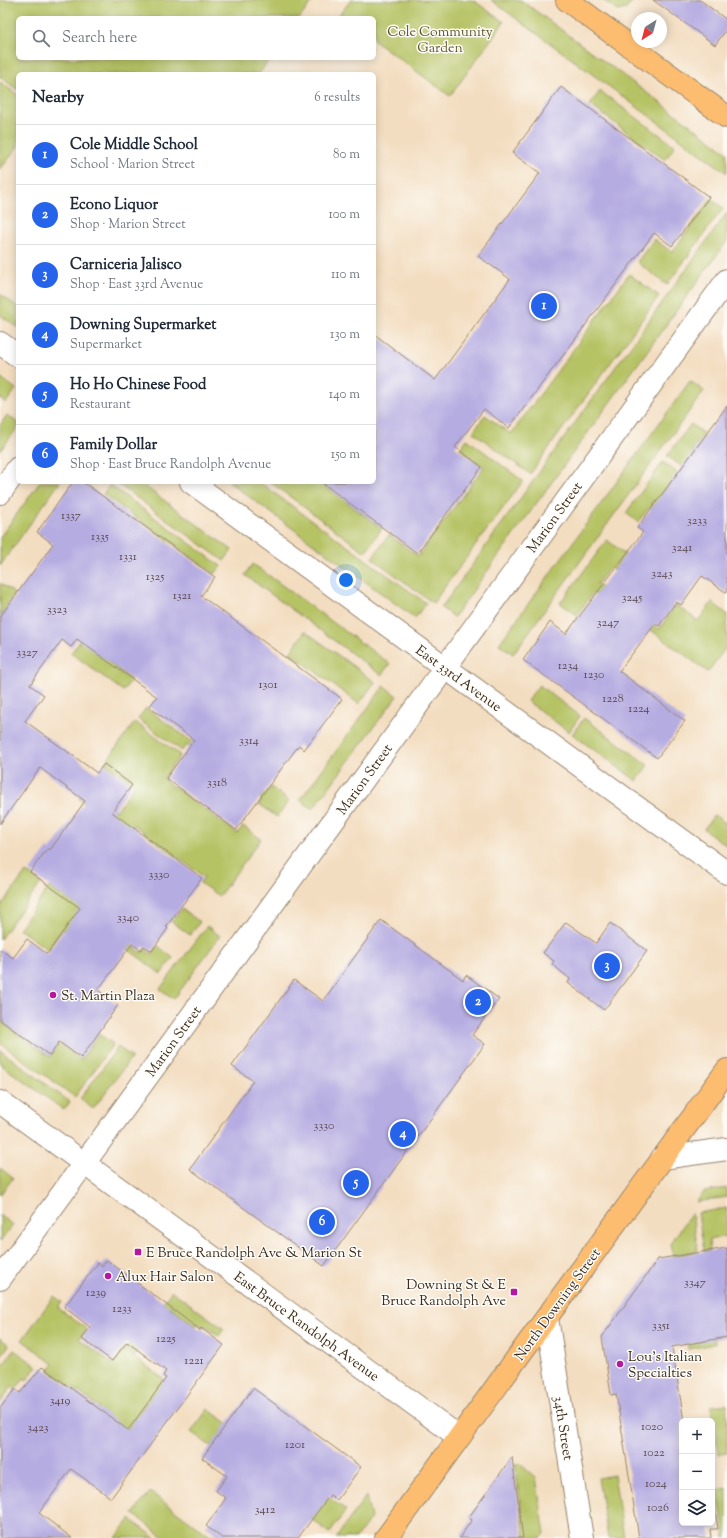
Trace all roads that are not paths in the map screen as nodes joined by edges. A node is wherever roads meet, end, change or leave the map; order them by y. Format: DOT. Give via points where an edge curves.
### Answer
graph roads {
  1 [pos="567,0"];
  2 [pos="727,117"];
  3 [pos="727,280"];
  4 [pos="0,343"];
  5 [pos="16,355"];
  6 [pos="16,471"];
  7 [pos="194,484"];
  8 [pos="0,493"];
  9 [pos="445,668"];
  10 [pos="727,873"];
  11 [pos="727,1070"];
  12 [pos="0,1102"];
  13 [pos="727,1149"];
  14 [pos="662,1158"];
  15 [pos="84,1163"];
  16 [pos="0,1279"];
  17 [pos="547,1318"];
  18 [pos="460,1437"];
  19 [pos="386,1538"];
  20 [pos="582,1538"];
  1 -- 2 [label="main road"];
  3 -- 9 [label="street, Marion Street"];
  4 -- 5 [label="street"];
  6 -- 8 [label="street"];
  7 -- 9 [label="street, East 33rd Avenue"];
  9 -- 10 [label="street, East 33rd Avenue"];
  9 -- 15 [label="street, Marion Street"];
  11 -- 14 [label="main road, North Downing Street"];
  12 -- 15 [label="street, East Bruce Randolph Avenue"];
  13 -- 14 [label="street"];
  14 -- 17 [label="main road, North Downing Street"];
  15 -- 16 [label="street, Marion Street"];
  15 -- 18 [label="street, East Bruce Randolph Avenue"];
  17 -- 18 [label="main road, North Downing Street"];
  17 -- 20 [label="street, 34th Street"];
  18 -- 19 [label="main road, North Downing Street"];
}
